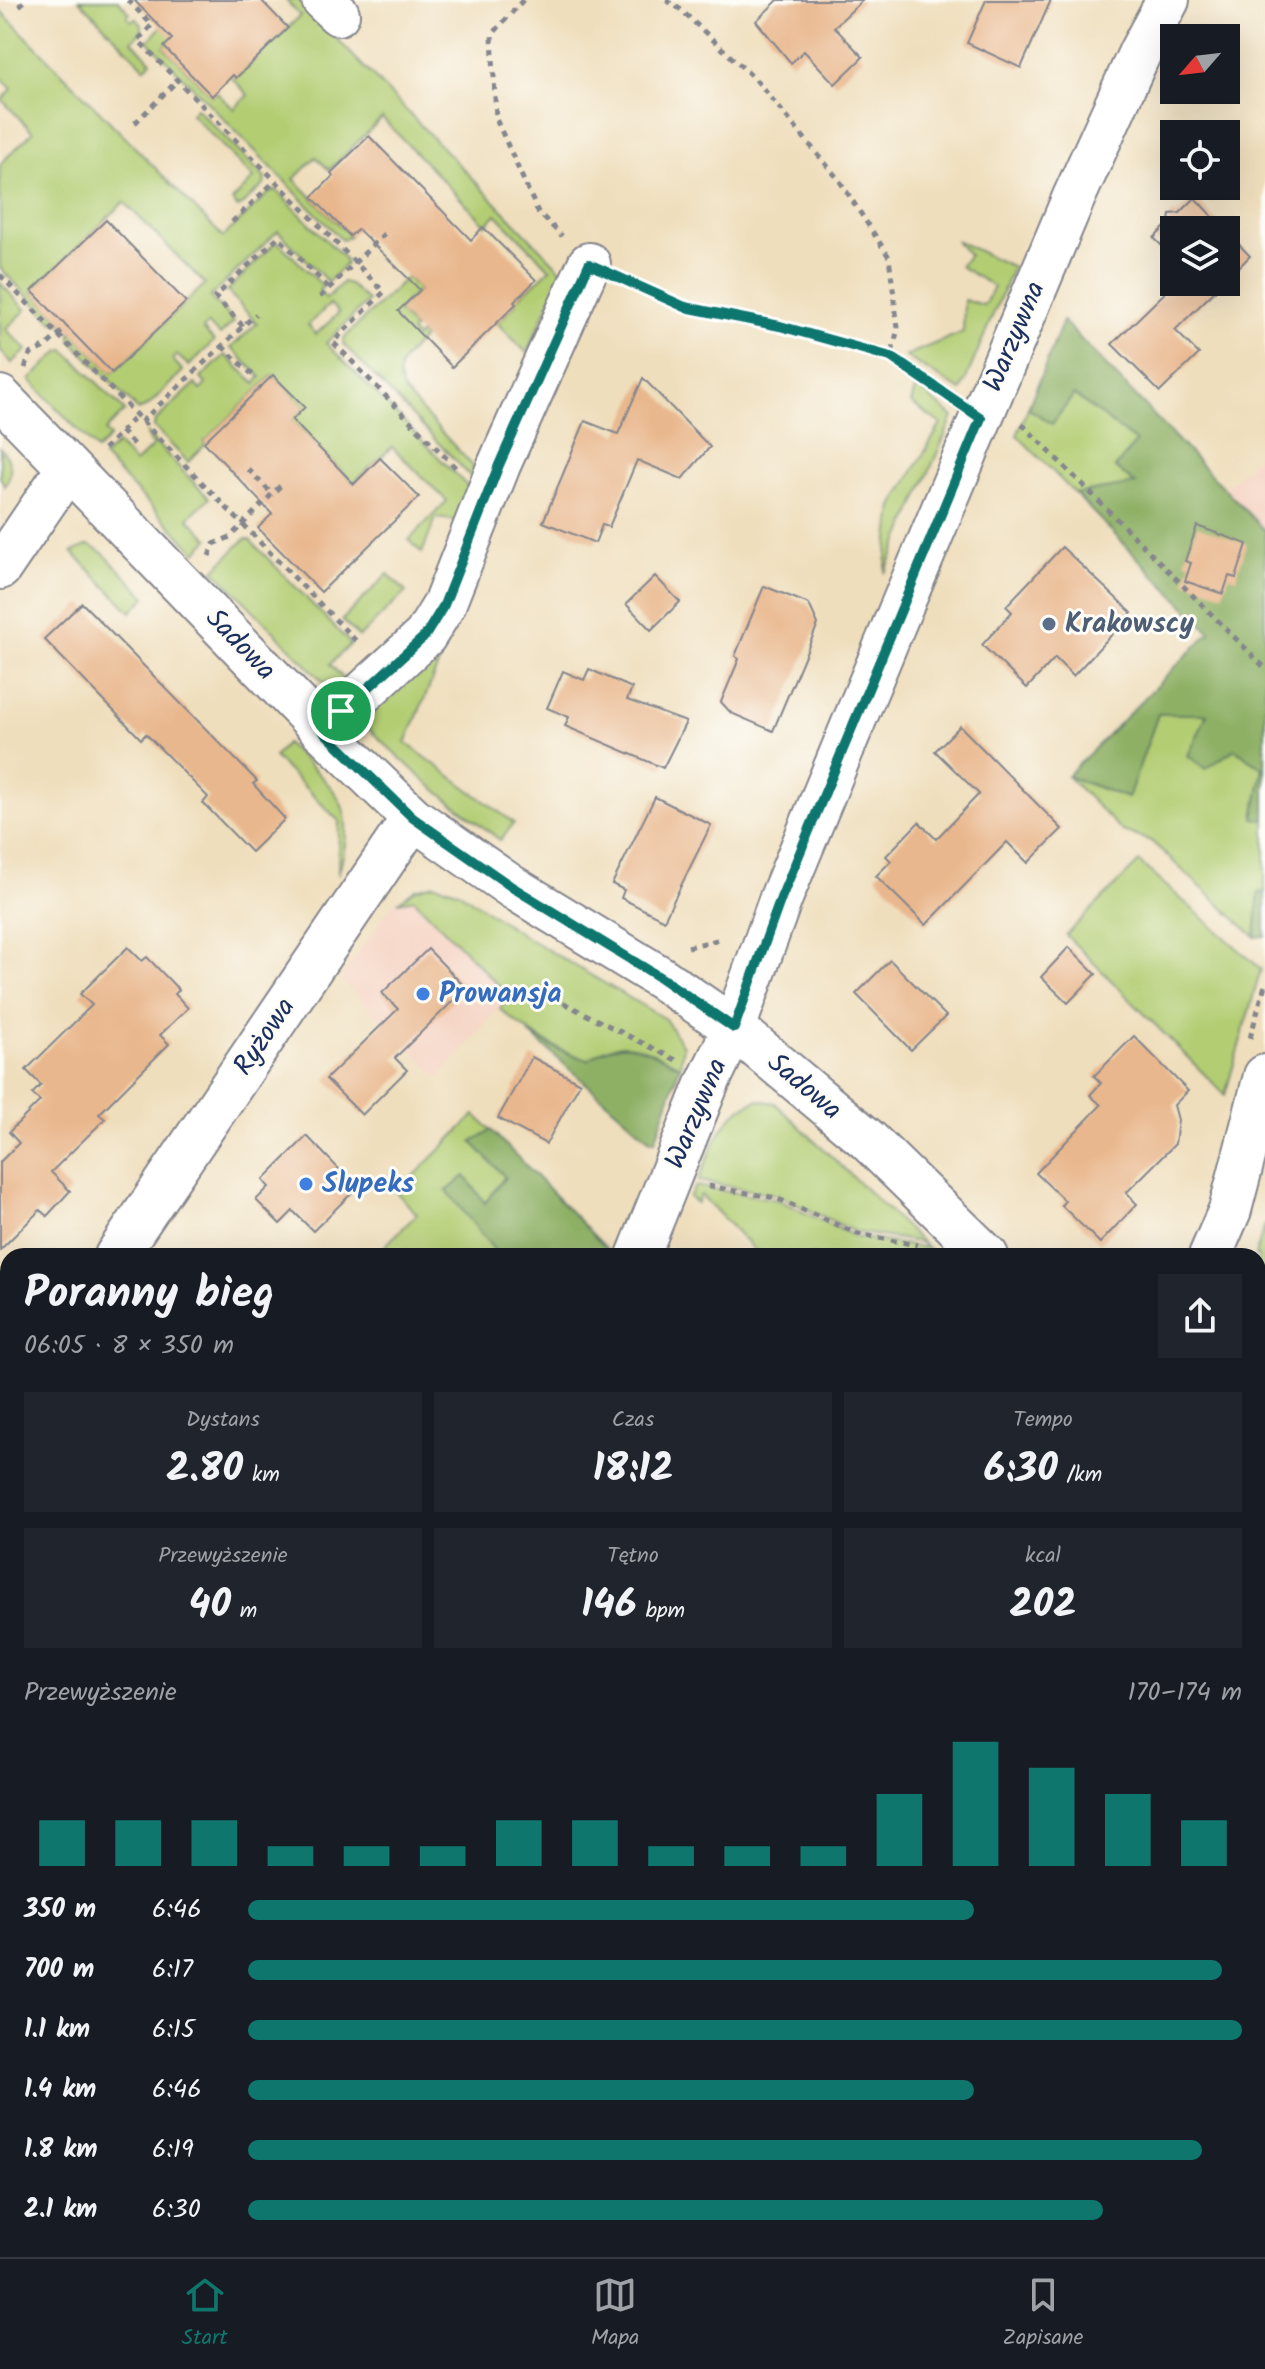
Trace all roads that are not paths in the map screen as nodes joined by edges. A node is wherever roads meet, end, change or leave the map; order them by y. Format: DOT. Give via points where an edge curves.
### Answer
graph roads {
  1 [pos="1168,0"];
  2 [pos="589,264"];
  3 [pos="0,397"];
  4 [pos="68,468"];
  5 [pos="0,568"];
  6 [pos="322,730"];
  7 [pos="413,818"];
  8 [pos="734,1028"];
  9 [pos="1265,1076"];
  10 [pos="121,1248"];
  11 [pos="641,1248"];
  12 [pos="979,1248"];
  13 [pos="1213,1248"];
  1 -- 8 [label="street, Warzywna" via="1074,197 1001,420 786,883"];
  2 -- 6 [label="street" via="435,622"];
  3 -- 4 [label="street, Sadowa"];
  4 -- 5 [label="street"];
  4 -- 6 [label="street, Sadowa"];
  6 -- 7 [label="street, Sadowa"];
  7 -- 8 [label="street, Sadowa"];
  7 -- 10 [label="street, Ryżowa"];
  8 -- 11 [label="street, Warzywna"];
  8 -- 12 [label="street, Sadowa" via="868,1140"];
  9 -- 13 [label="street" via="1230,1210"];
}
